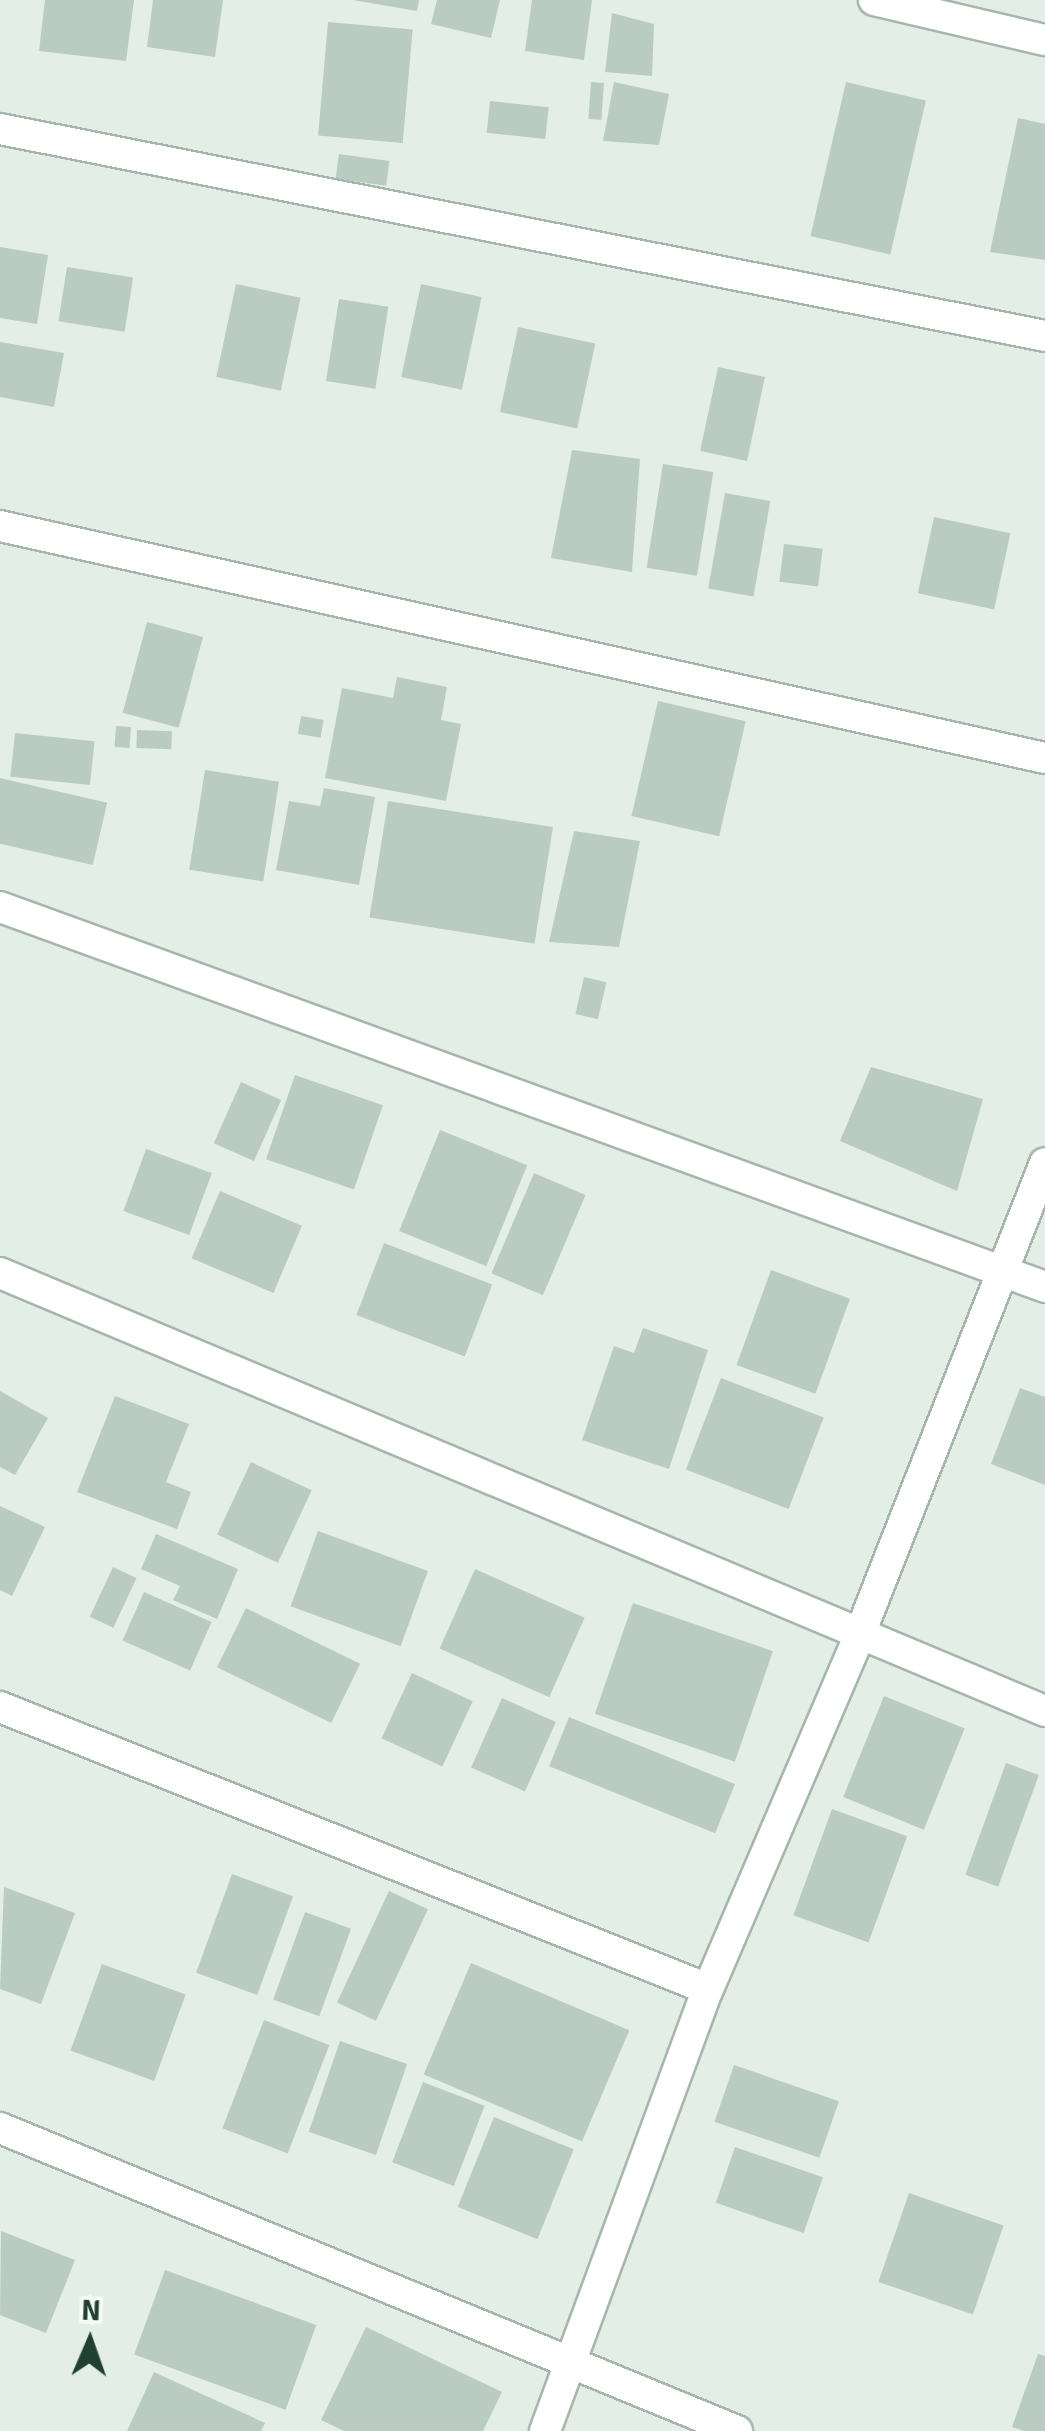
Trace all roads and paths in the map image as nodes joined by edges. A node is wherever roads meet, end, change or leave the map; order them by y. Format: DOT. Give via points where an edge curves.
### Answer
graph roads {
  1 [pos="874,0"];
  2 [pos="1045,40"];
  3 [pos="0,129"];
  4 [pos="1045,336"];
  5 [pos="0,526"];
  6 [pos="1045,758"];
  7 [pos="0,907"];
  8 [pos="1045,1163"];
  9 [pos="1008,1272"];
  10 [pos="0,1273"];
  11 [pos="1045,1288"];
  12 [pos="859,1636"];
  13 [pos="0,1707"];
  14 [pos="1045,1711"];
  15 [pos="708,1989"];
  16 [pos="0,2128"];
  17 [pos="572,2363"];
  18 [pos="545,2431"];
  19 [pos="737,2431"];
  1 -- 2 [label="street"];
  3 -- 4 [label="street"];
  5 -- 6 [label="street"];
  7 -- 9 [label="street"];
  8 -- 9 [label="street"];
  9 -- 11 [label="street"];
  9 -- 12 [label="street"];
  10 -- 12 [label="street"];
  12 -- 14 [label="street"];
  12 -- 15 [label="street"];
  13 -- 15 [label="street"];
  15 -- 17 [label="street"];
  16 -- 17 [label="street"];
  17 -- 18 [label="street"];
  17 -- 19 [label="street"];
}
